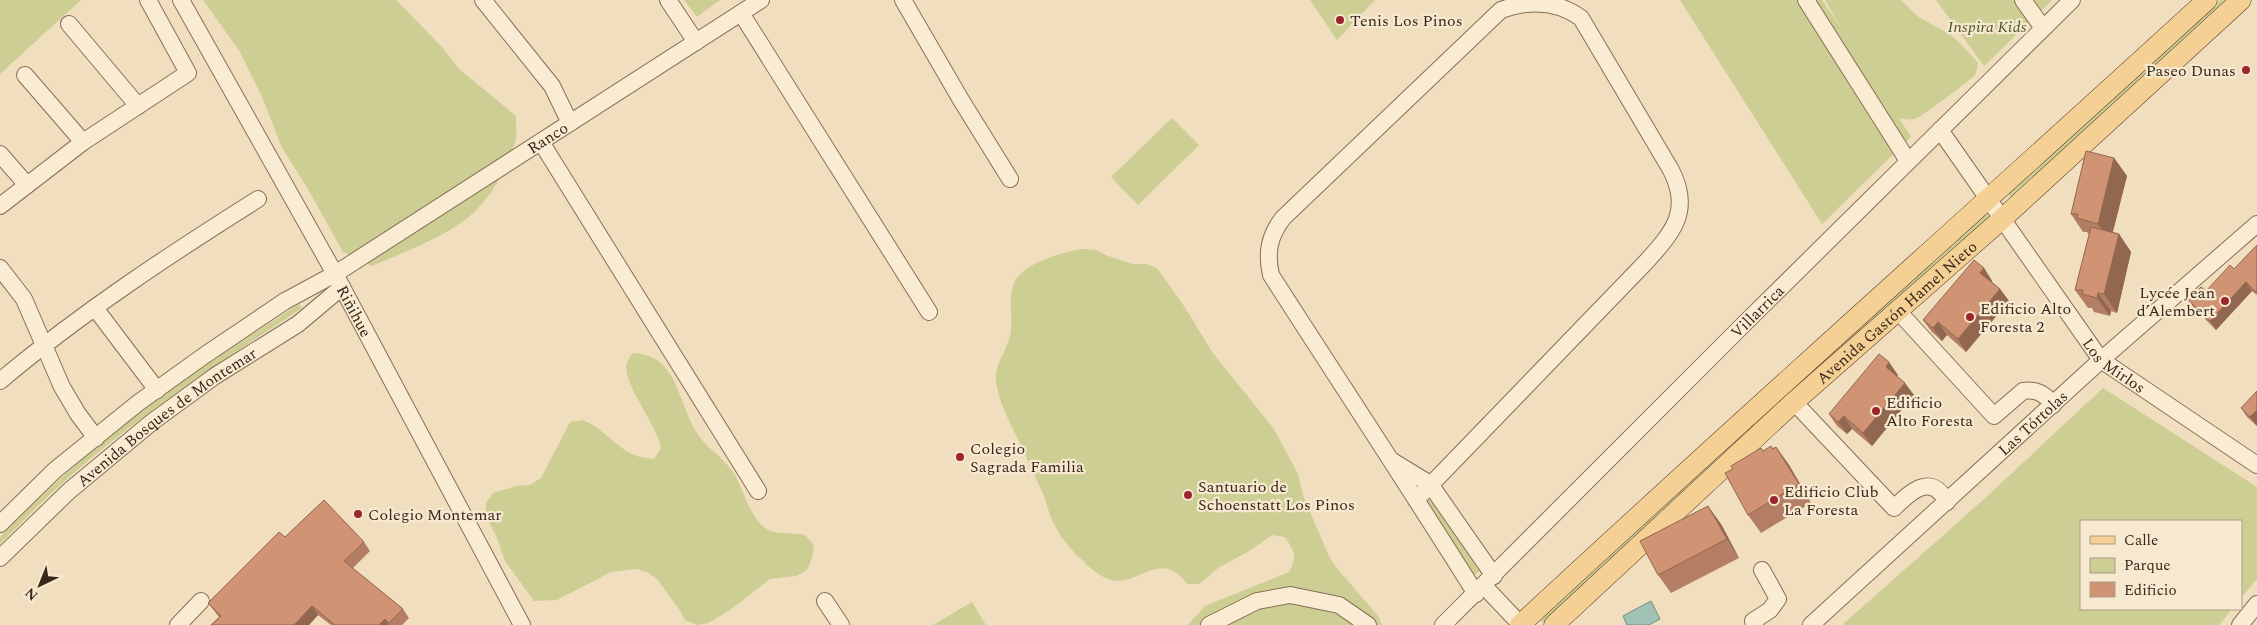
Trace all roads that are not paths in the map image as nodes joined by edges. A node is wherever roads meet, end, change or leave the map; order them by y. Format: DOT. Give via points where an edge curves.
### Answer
graph roads {
  1 [pos="148,0"];
  2 [pos="181,0"];
  3 [pos="483,0"];
  4 [pos="668,0"];
  5 [pos="761,0"];
  6 [pos="903,0"];
  7 [pos="1806,0"];
  8 [pos="2023,0"];
  9 [pos="2072,0"];
  10 [pos="2207,0"];
  11 [pos="2241,0"];
  12 [pos="741,13"];
  13 [pos="69,24"];
  14 [pos="2044,28"];
  15 [pos="696,42"];
  16 [pos="25,74"];
  17 [pos="138,106"];
  18 [pos="570,123"];
  19 [pos="1940,130"];
  20 [pos="84,142"];
  21 [pos="540,142"];
  22 [pos="0,154"];
  23 [pos="1908,161"];
  24 [pos="1010,179"];
  25 [pos="27,185"];
  26 [pos="258,199"];
  27 [pos="1989,200"];
  28 [pos="0,206"];
  29 [pos="2002,219"];
  30 [pos="2257,224"];
  31 [pos="0,268"];
  32 [pos="338,280"];
  33 [pos="95,308"];
  34 [pos="1898,310"];
  35 [pos="929,312"];
  36 [pos="45,345"];
  37 [pos="2101,360"];
  38 [pos="0,381"];
  39 [pos="157,390"];
  40 [pos="1794,402"];
  41 [pos="2053,405"];
  42 [pos="96,438"];
  43 [pos="1390,460"];
  44 [pos="2257,465"];
  45 [pos="1430,484"];
  46 [pos="758,491"];
  47 [pos="1416,500"];
  48 [pos="1947,502"];
  49 [pos="0,524"];
  50 [pos="0,558"];
  51 [pos="1762,570"];
  52 [pos="1485,585"];
  53 [pos="201,601"];
  54 [pos="826,601"];
  55 [pos="2257,604"];
  56 [pos="178,625"];
  57 [pos="522,625"];
  58 [pos="841,625"];
  59 [pos="1209,625"];
  60 [pos="1368,625"];
  61 [pos="1443,625"];
  62 [pos="1521,625"];
  63 [pos="1554,625"];
  64 [pos="1755,625"];
  65 [pos="1812,625"];
  66 [pos="2240,625"];
  1 -- 17 [label="street" via="188,73"];
  2 -- 32 [label="street, Riñihue"];
  3 -- 18 [label="street" via="552,86"];
  4 -- 15 [label="street"];
  5 -- 12 [label="street, Ranco"];
  6 -- 24 [label="street"];
  7 -- 23 [label="street"];
  8 -- 14 [label="street"];
  9 -- 14 [label="street, Villarrica"];
  10 -- 27 [label="main road, Avenida Gastón Hamel Nieto"];
  11 -- 29 [label="main road, Avenida Gastón Hamel Nieto"];
  12 -- 15 [label="street, Ranco"];
  12 -- 35 [label="street"];
  13 -- 17 [label="street"];
  14 -- 19 [label="street, Villarrica"];
  15 -- 18 [label="street, Ranco"];
  16 -- 20 [label="street"];
  17 -- 20 [label="street"];
  18 -- 21 [label="street, Ranco"];
  19 -- 23 [label="street, Villarrica"];
  19 -- 27 [label="street, Los Mirlos"];
  20 -- 25 [label="street"];
  21 -- 32 [label="street, Ranco"];
  21 -- 46 [label="street"];
  22 -- 25 [label="street"];
  23 -- 52 [label="street, Villarrica"];
  25 -- 28 [label="street"];
  26 -- 33 [label="street" via="195,238"];
  27 -- 29 [label="street, Los Mirlos"];
  27 -- 62 [label="main road, Avenida Gastón Hamel Nieto" via="1722,437"];
  29 -- 34 [label="main road, Avenida Gastón Hamel Nieto"];
  29 -- 37 [label="street, Los Mirlos"];
  30 -- 37 [label="street, Las Tórtolas"];
  31 -- 36 [label="street" via="24,299"];
  32 -- 39 [label="street, Avenida Bosques de Montemar" via="285,302"];
  32 -- 50 [label="street, Avenida Bosques de Montemar" via="298,324 215,376 152,422 69,491"];
  32 -- 57 [label="street, Riñihue"];
  33 -- 36 [label="street"];
  33 -- 39 [label="street"];
  34 -- 40 [label="main road, Avenida Gastón Hamel Nieto"];
  34 -- 41 [label="street" via="1994,416 2023,390 2044,394"];
  36 -- 38 [label="street"];
  36 -- 42 [label="street" via="62,387"];
  37 -- 41 [label="street, Las Tórtolas"];
  37 -- 44 [label="street, Los Mirlos"];
  39 -- 42 [label="street, Avenida Bosques de Montemar"];
  40 -- 48 [label="street" via="1894,508 1913,490 1924,487 1938,491"];
  40 -- 63 [label="main road, Avenida Gastón Hamel Nieto"];
  41 -- 48 [label="street, Las Tórtolas"];
  42 -- 49 [label="street, Avenida Bosques de Montemar" via="55,470"];
  43 -- 45 [label="street"];
  43 -- 45 [label="street" via="1271,275 1270,240 1283,218 1501,10 1524,1 1556,4 1580,18 1671,170 1680,191 1679,214 1669,236 1656,251"];
  43 -- 47 [label="street"];
  45 -- 47 [label="street"];
  45 -- 52 [label="street"];
  47 -- 52 [label="street"];
  48 -- 65 [label="street, Las Tórtolas"];
  51 -- 64 [label="street" via="1778,599 1770,610 1753,621"];
  52 -- 61 [label="street, Villarrica"];
  52 -- 62 [label="street"];
  53 -- 56 [label="street"];
  54 -- 58 [label="street"];
  55 -- 66 [label="street"];
  59 -- 60 [label="street" via="1257,601 1290,595 1339,605"];
}
